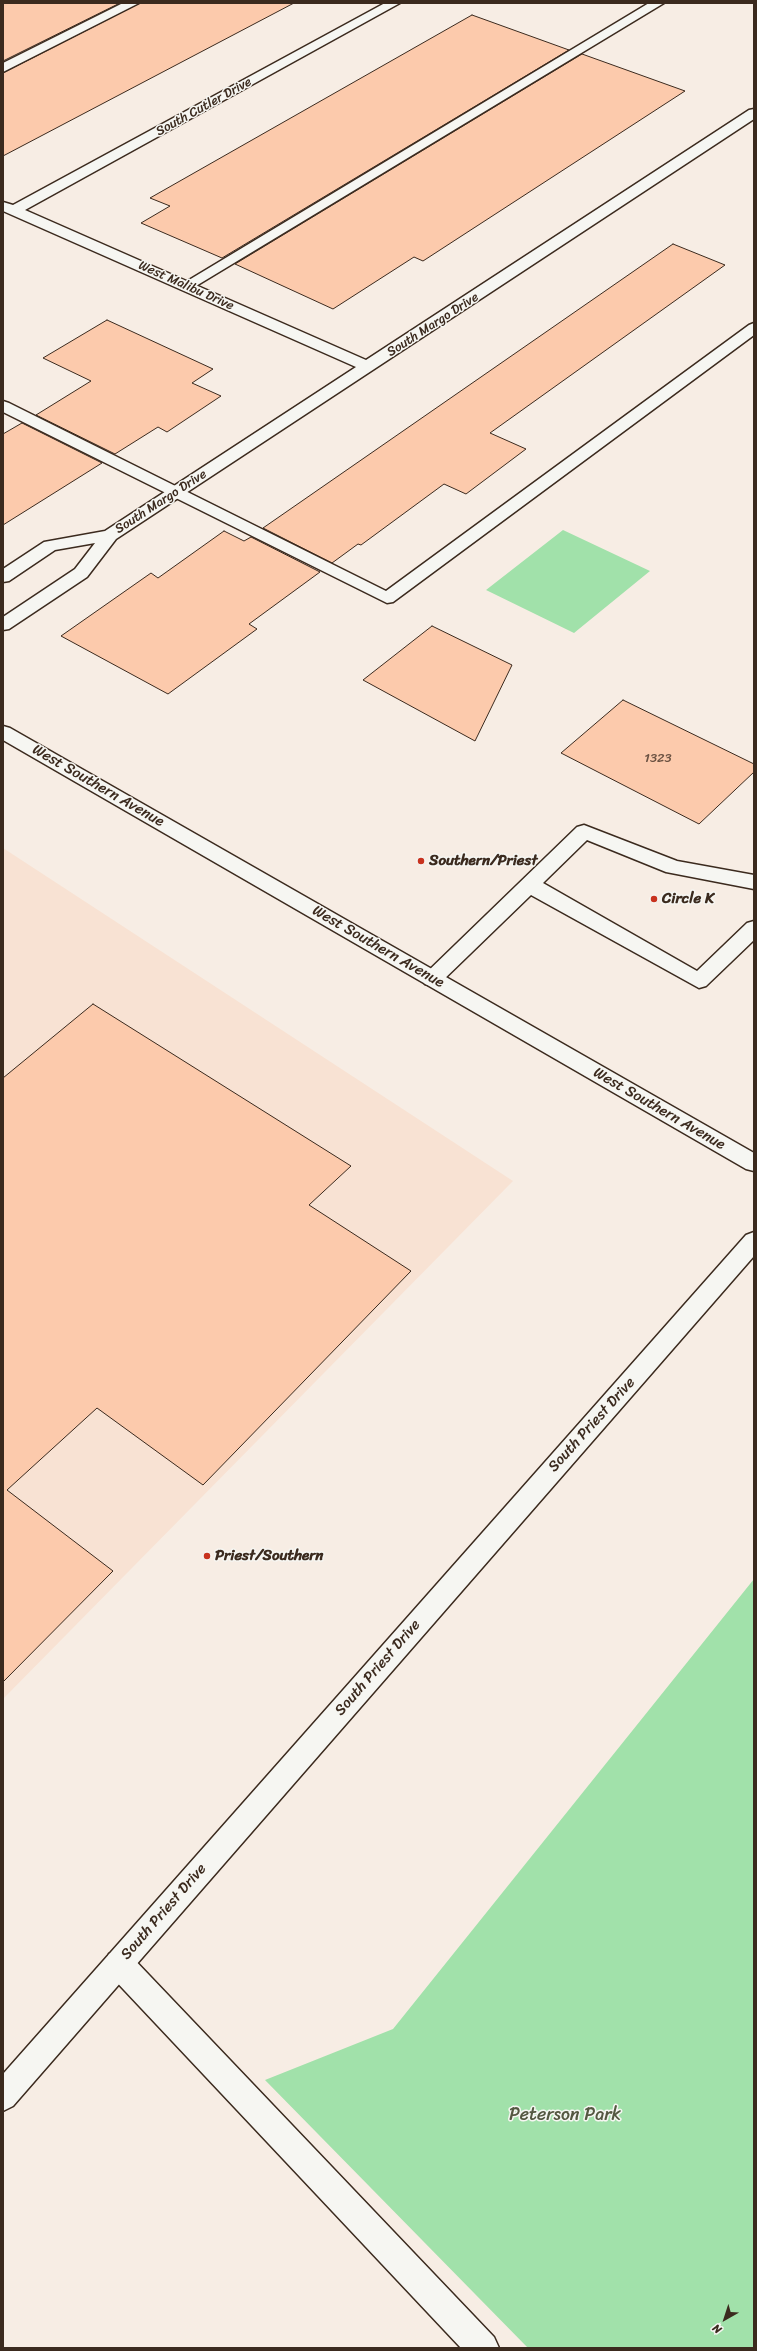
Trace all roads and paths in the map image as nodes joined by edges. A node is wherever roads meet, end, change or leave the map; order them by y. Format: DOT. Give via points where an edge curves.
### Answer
graph roads {
  1 [pos="133,3"];
  2 [pos="394,3"];
  3 [pos="658,3"];
  4 [pos="3,68"];
  5 [pos="754,113"];
  6 [pos="8,208"];
  7 [pos="186,286"];
  8 [pos="754,328"];
  9 [pos="369,367"];
  10 [pos="3,406"];
  11 [pos="175,492"];
  12 [pos="110,535"];
  13 [pos="3,577"];
  14 [pos="3,626"];
  15 [pos="3,732"];
  16 [pos="754,882"];
  17 [pos="530,885"];
  18 [pos="754,928"];
  19 [pos="432,979"];
  20 [pos="754,1163"];
  21 [pos="754,1241"];
  22 [pos="119,1964"];
  23 [pos="3,2096"];
  24 [pos="483,2348"];
  1 -- 4 [label="street"];
  2 -- 6 [label="street, South Cutler Drive"];
  3 -- 7 [label="street"];
  5 -- 9 [label="street, South Margo Drive"];
  6 -- 7 [label="street, West Malibu Drive"];
  7 -- 9 [label="street, West Malibu Drive"];
  8 -- 11 [label="street" via="387,598"];
  9 -- 11 [label="street, South Margo Drive"];
  10 -- 11 [label="street"];
  11 -- 12 [label="street, South Margo Drive"];
  12 -- 13 [label="street, South Margo Drive" via="50,546"];
  12 -- 14 [label="street, South Margo Drive" via="81,574"];
  15 -- 19 [label="street, West Southern Avenue"];
  16 -- 17 [label="street" via="672,867 584,832"];
  17 -- 18 [label="street" via="700,981"];
  17 -- 19 [label="street"];
  19 -- 20 [label="street, West Southern Avenue"];
  21 -- 22 [label="street, South Priest Drive"];
  22 -- 23 [label="street, South Priest Drive"];
  22 -- 24 [label="street"];
}
